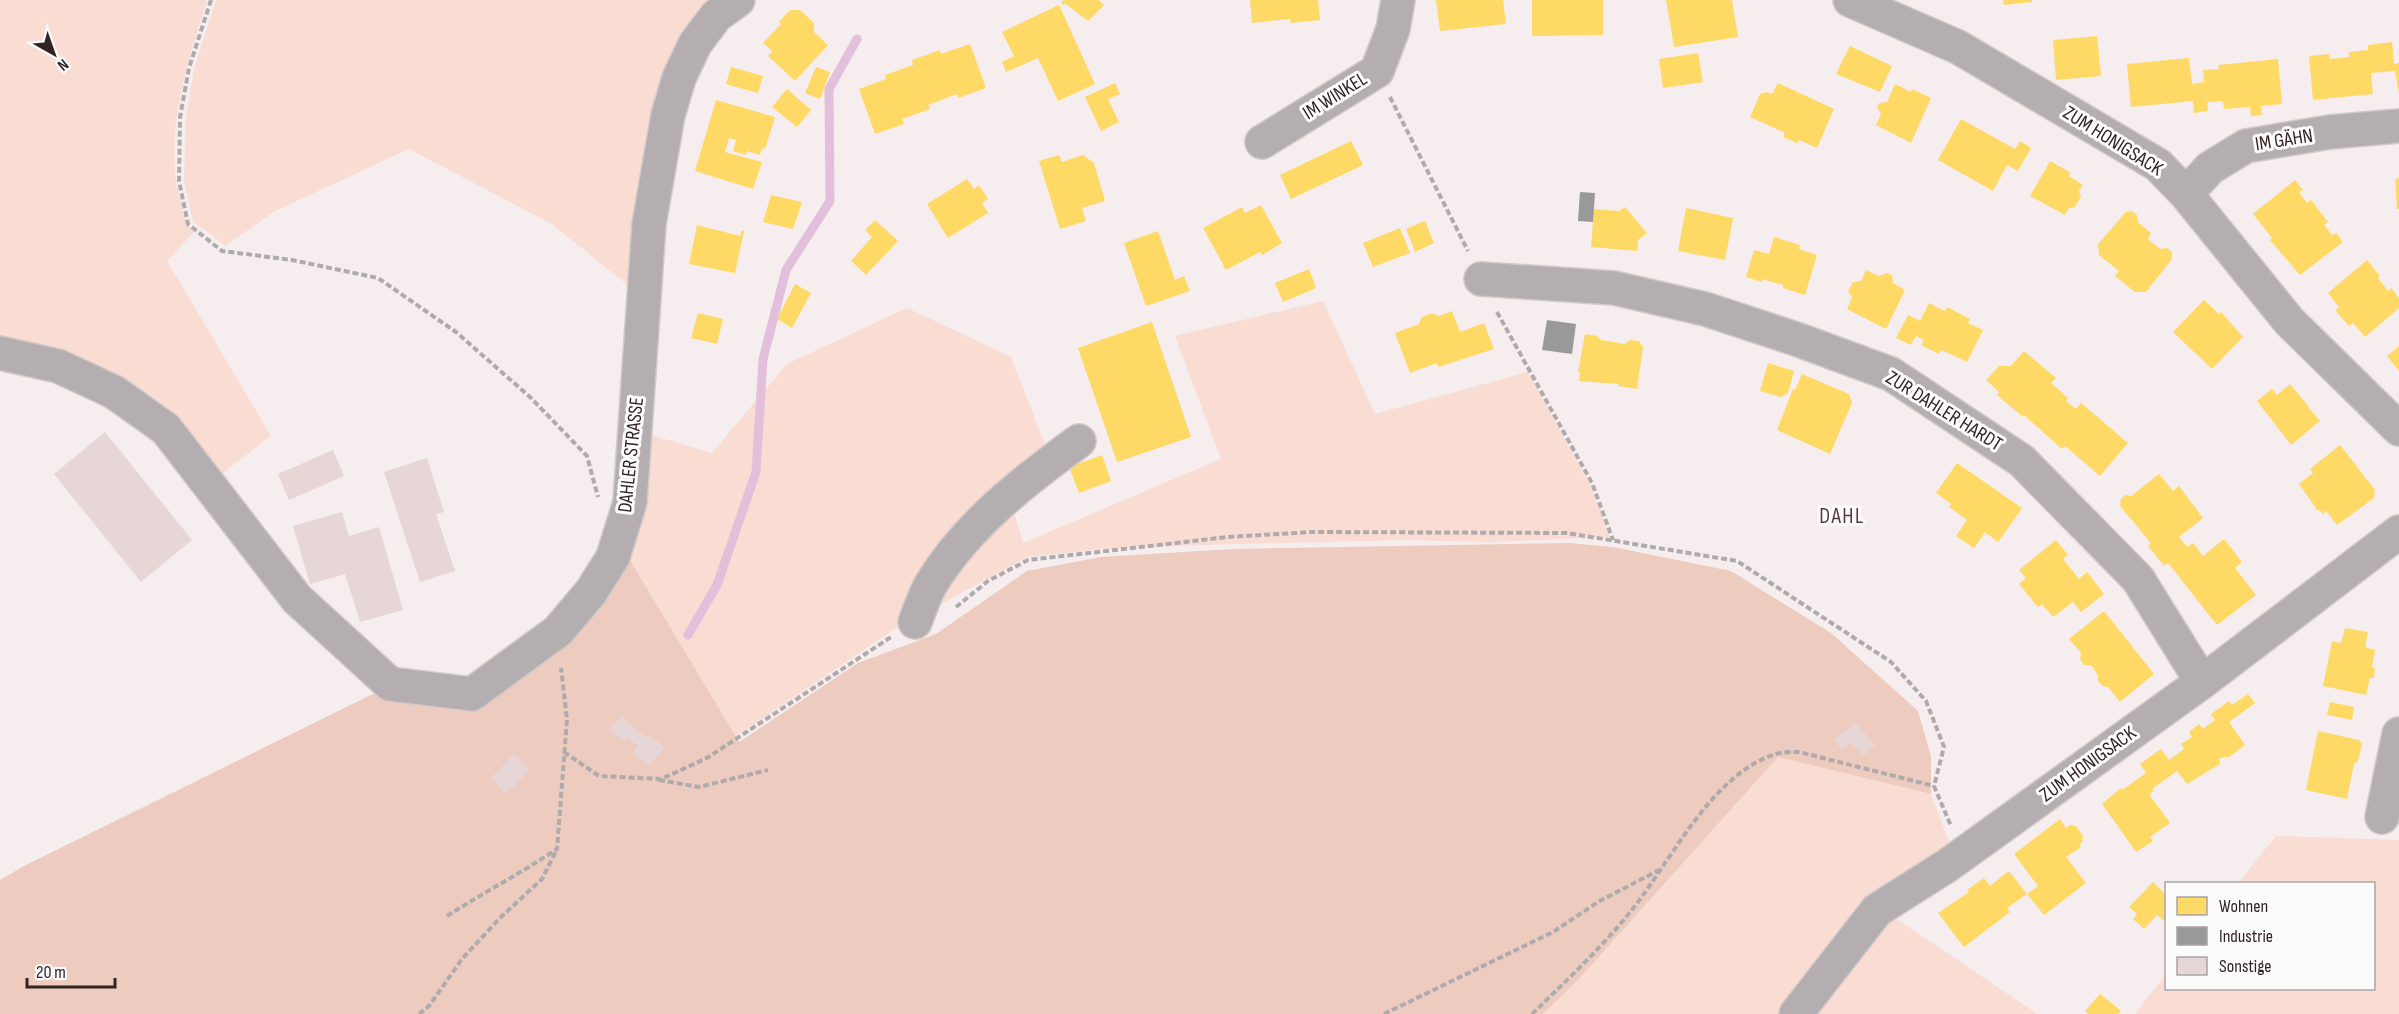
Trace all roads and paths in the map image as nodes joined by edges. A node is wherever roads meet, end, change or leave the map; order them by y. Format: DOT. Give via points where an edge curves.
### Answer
graph roads {
  1 [pos="211,0"];
  2 [pos="738,0"];
  3 [pos="1398,0"];
  4 [pos="1850,0"];
  5 [pos="2399,126"];
  6 [pos="1262,142"];
  7 [pos="2186,194"];
  8 [pos="1481,279"];
  9 [pos="0,353"];
  10 [pos="2399,429"];
  11 [pos="1079,441"];
  12 [pos="598,500"];
  13 [pos="2399,532"];
  14 [pos="915,622"];
  15 [pos="558,631"];
  16 [pos="2202,682"];
  17 [pos="2399,734"];
  18 [pos="564,752"];
  19 [pos="768,770"];
  20 [pos="646,778"];
  21 [pos="1934,786"];
  22 [pos="2382,818"];
  23 [pos="557,849"];
  24 [pos="1962,854"];
  25 [pos="1662,868"];
  26 [pos="447,916"];
  27 [pos="419,1014"];
  28 [pos="1384,1014"];
  29 [pos="1532,1014"];
  30 [pos="1796,1014"];
  1 -- 12 [label="path" via="189,68 180,117 179,181 188,224 222,251 292,260 378,278 456,332 546,414 587,456"];
  2 -- 15 [label="street, DAHLER STRASSE" via="716,16 695,44 668,115 649,224 630,502 613,557 591,592"];
  3 -- 6 [label="street, IM WINKEL" via="1393,29 1377,71"];
  4 -- 7 [label="street, ZUM HONIGSACK" via="1958,47 2158,165"];
  5 -- 7 [label="street, IM GÄHN" via="2246,146 2210,168"];
  7 -- 10 [label="street, ZUM HONIGSACK" via="2289,321"];
  8 -- 16 [label="street, ZUR DAHLER HARDT" via="1614,288 1694,306 1891,374 2022,461 2138,579"];
  9 -- 15 [label="street, DAHLER STRASSE" via="58,366 114,392 166,429 297,598 390,684 472,694"];
  11 -- 14 [label="street" via="1031,476 975,530 930,586"];
  13 -- 16 [label="street, ZUM HONIGSACK"];
  14 -- 20 [label="path" via="707,758 662,779"];
  14 -- 21 [label="path" via="950,612 988,581 1028,560 1228,537 1312,532 1567,533 1737,561 1891,662 1926,701 1944,747"];
  15 -- 18 [label="path" via="567,719"];
  16 -- 24 [label="street, ZUM HONIGSACK"];
  17 -- 22 [label="street"];
  18 -- 20 [label="path" via="600,776"];
  18 -- 23 [label="path"];
  19 -- 20 [label="path" via="699,787"];
  21 -- 24 [label="path"];
  21 -- 25 [label="path" via="1799,752 1778,754 1757,762 1725,786"];
  23 -- 26 [label="path"];
  23 -- 27 [label="path" via="542,879 470,950"];
  24 -- 30 [label="street, ZUM HONIGSACK" via="1877,910"];
  25 -- 28 [label="path" via="1598,902 1553,932"];
  25 -- 29 [label="path" via="1628,916"];
}
